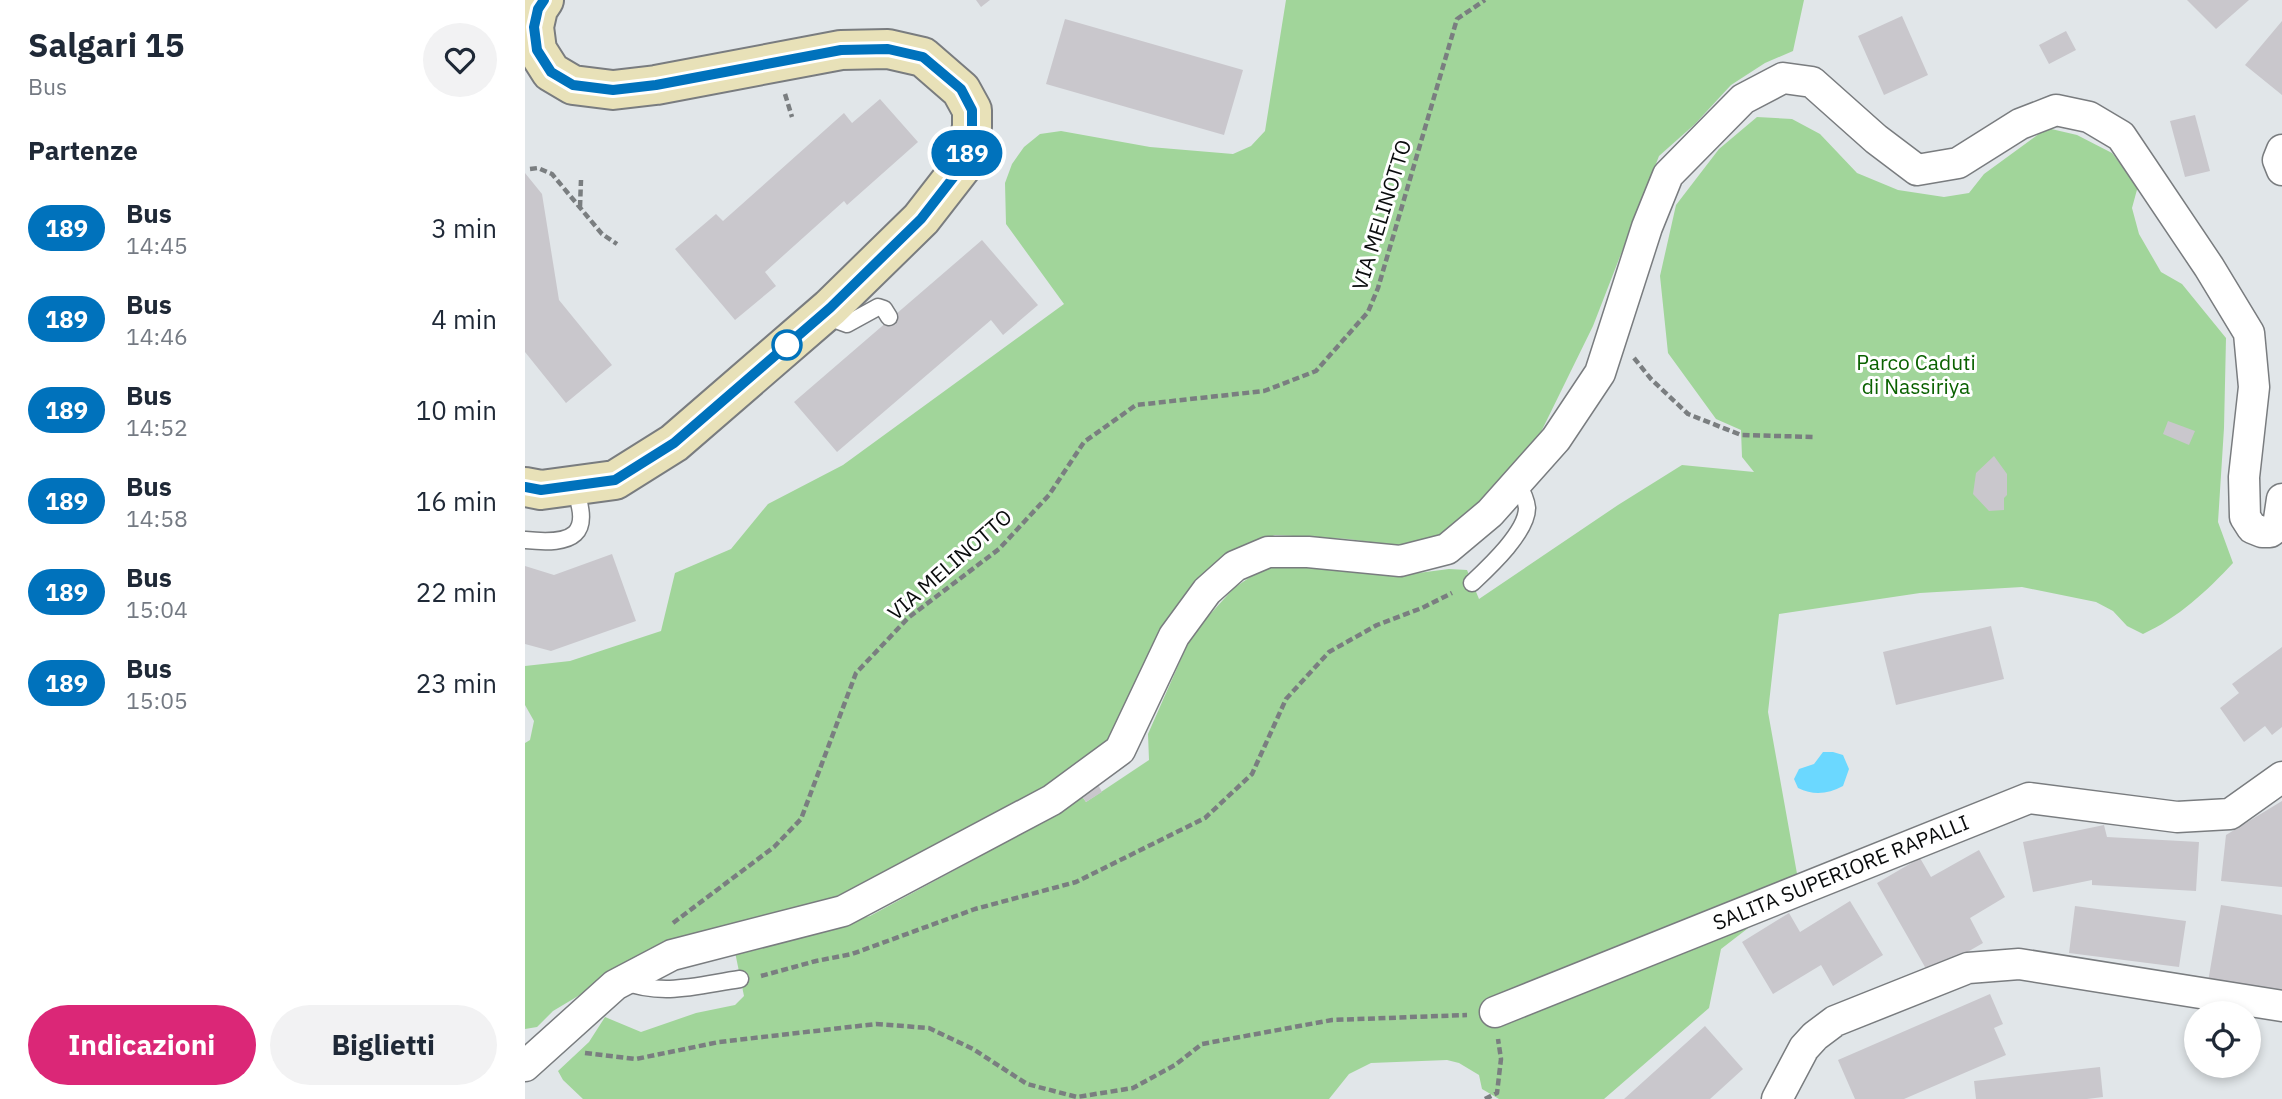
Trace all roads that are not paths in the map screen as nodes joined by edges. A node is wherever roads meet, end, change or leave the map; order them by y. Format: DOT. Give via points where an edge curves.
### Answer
graph roads {
  1 [pos="534,16"];
  2 [pos="2282,150"];
  3 [pos="2282,170"];
  4 [pos="830,308"];
  5 [pos="889,317"];
  6 [pos="1517,483"];
  7 [pos="573,485"];
  8 [pos="525,487"];
  9 [pos="2282,499"];
  10 [pos="525,540"];
  11 [pos="1472,583"];
  12 [pos="2282,777"];
  13 [pos="740,979"];
  14 [pos="622,981"];
  15 [pos="2282,1006"];
  16 [pos="1495,1012"];
  17 [pos="537,1045"];
  18 [pos="525,1066"];
  19 [pos="1777,1099"];
  1 -- 4 [label="street" via="537,50 551,72 573,85 613,90 841,50 888,49 923,57 961,89 972,110 963,165 921,219"];
  2 -- 3 [label="street" via="2278,160"];
  4 -- 5 [label="lane" via="837,320 847,324 878,307"];
  4 -- 7 [label="street" via="674,443 615,480"];
  6 -- 9 [label="street" via="1556,439 1600,373 1668,175 1743,99 1783,78 1812,82 1917,170 1958,163 2021,124 2056,110 2089,117 2120,136 2249,333 2254,387 2245,517 2252,528 2270,532 2278,526"];
  6 -- 11 [label="lane" via="1527,510 1520,530"];
  6 -- 14 [label="street" via="1447,549 1400,561 1268,552 1235,566 1207,591 1174,636 1120,750 1052,800 843,911 672,955"];
  7 -- 8 [label="street" via="541,490"];
  7 -- 10 [label="lane" via="583,516 578,531 565,541"];
  12 -- 16 [label="street, SALITA SUPERIORE RAPALLI" via="2230,814 2177,817 2029,798"];
  13 -- 14 [label="lane" via="664,991"];
  14 -- 17 [label="street"];
  15 -- 19 [label="street" via="2018,964 1968,968 1835,1021 1804,1048"];
  17 -- 18 [label="street"];
}
